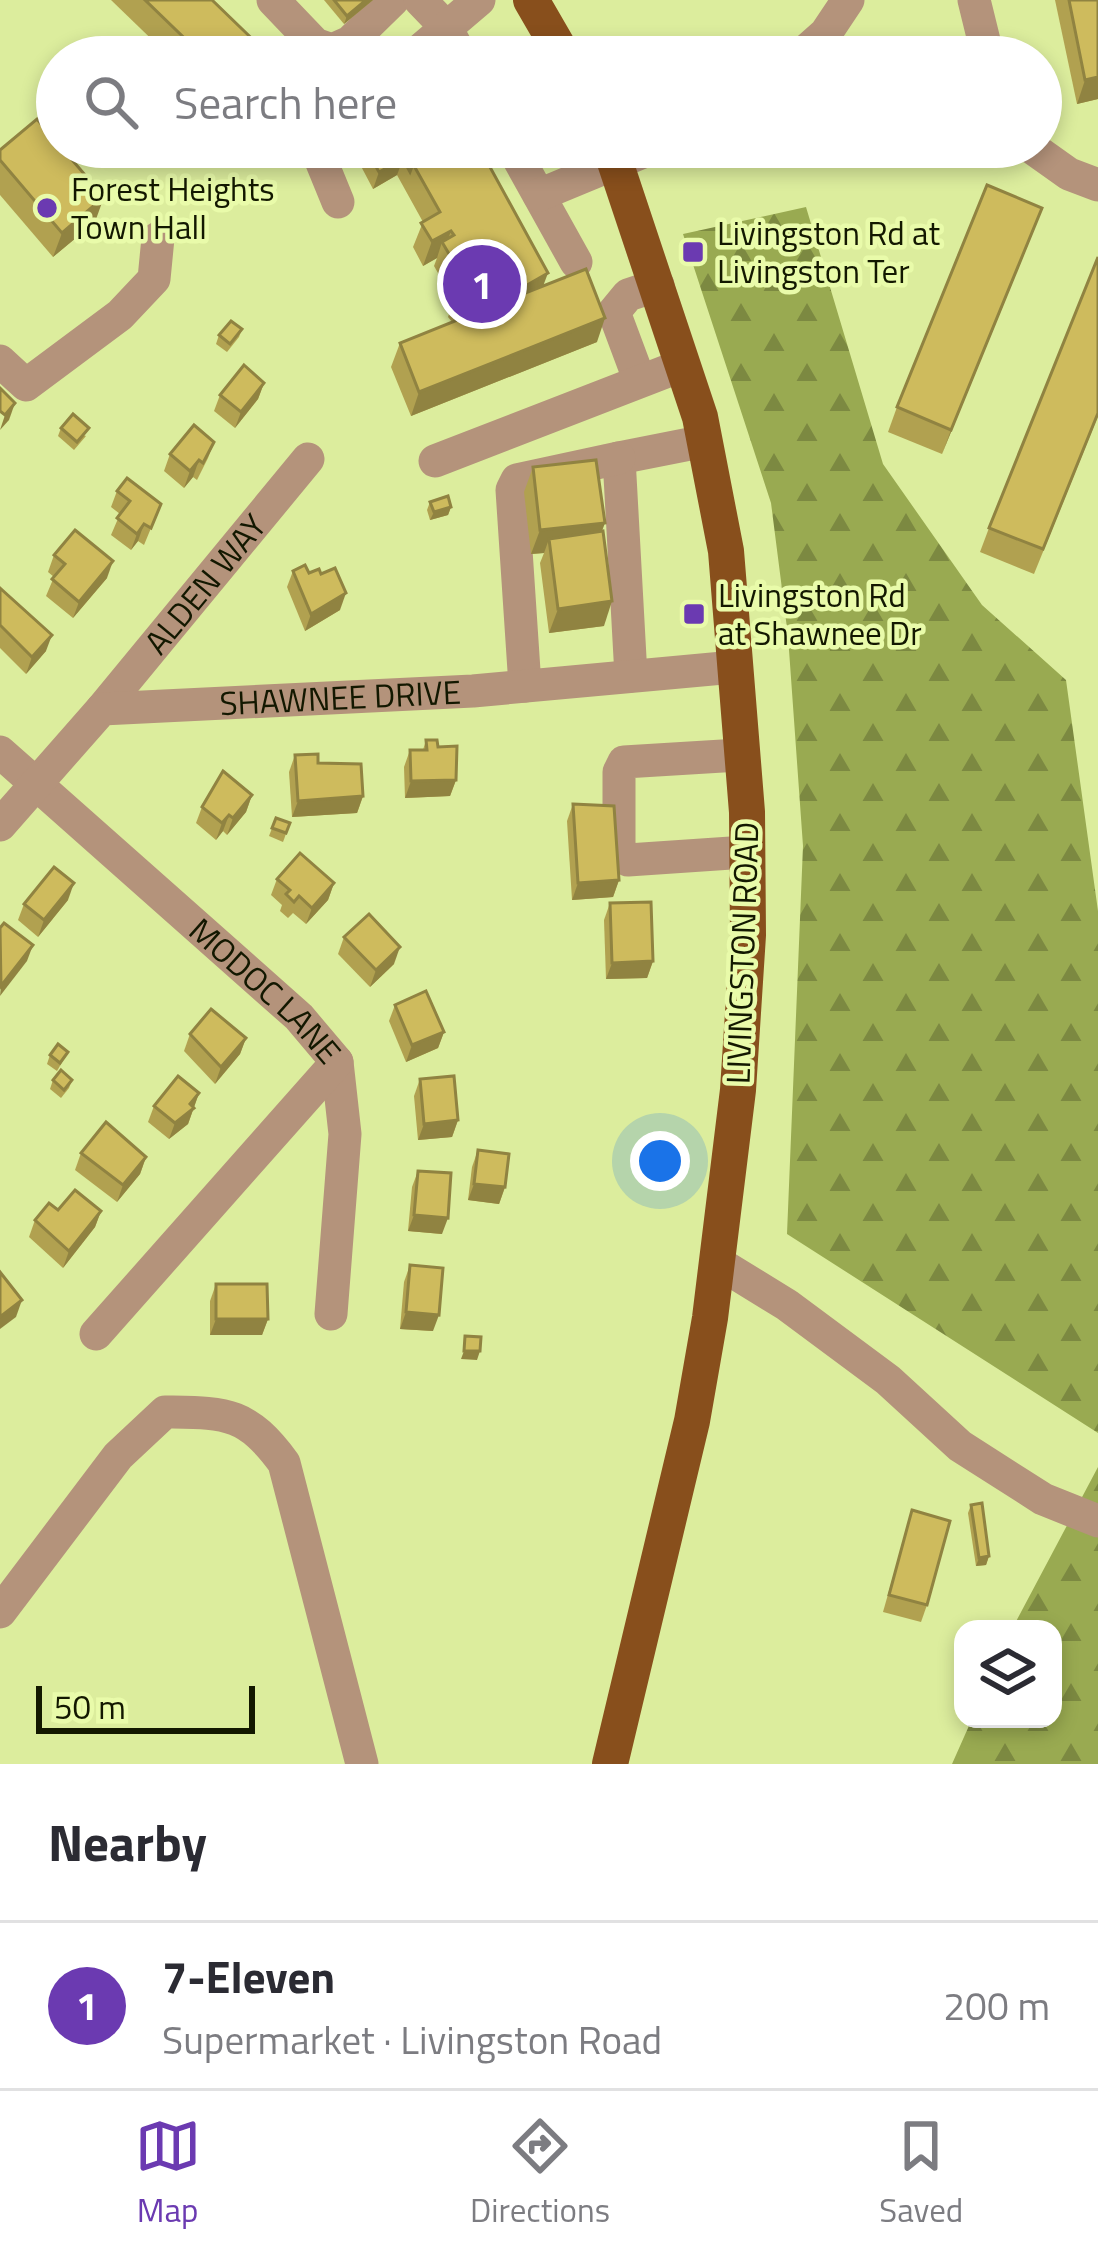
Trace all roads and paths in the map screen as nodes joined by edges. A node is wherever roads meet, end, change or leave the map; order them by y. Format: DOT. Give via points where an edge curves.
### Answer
graph roads {
  1 [pos="273,0"];
  2 [pos="393,0"];
  3 [pos="420,0"];
  4 [pos="479,0"];
  5 [pos="531,0"];
  6 [pos="848,0"];
  7 [pos="974,0"];
  8 [pos="446,26"];
  9 [pos="307,36"];
  10 [pos="356,36"];
  11 [pos="435,36"];
  12 [pos="451,36"];
  13 [pos="552,36"];
  14 [pos="823,36"];
  15 [pos="983,36"];
  16 [pos="324,168"];
  17 [pos="524,168"];
  18 [pos="590,168"];
  19 [pos="619,168"];
  20 [pos="1061,168"];
  21 [pos="1098,185"];
  22 [pos="539,195"];
  23 [pos="338,202"];
  24 [pos="158,238"];
  25 [pos="577,262"];
  26 [pos="658,285"];
  27 [pos="0,361"];
  28 [pos="683,364"];
  29 [pos="639,379"];
  30 [pos="704,441"];
  31 [pos="620,458"];
  32 [pos="308,459"];
  33 [pos="435,461"];
  34 [pos="734,667"];
  35 [pos="632,676"];
  36 [pos="525,686"];
  37 [pos="102,710"];
  38 [pos="0,752"];
  39 [pos="739,755"];
  40 [pos="35,783"];
  41 [pos="0,826"];
  42 [pos="746,852"];
  43 [pos="337,1062"];
  44 [pos="717,1262"];
  45 [pos="331,1314"];
  46 [pos="96,1334"];
  47 [pos="1098,1521"];
  48 [pos="0,1612"];
  49 [pos="362,1764"];
  50 [pos="610,1764"];
  1 -- 9 [label="street"];
  2 -- 10 [label="street"];
  3 -- 8 [label="street"];
  4 -- 8 [label="street"];
  5 -- 13 [label="main road"];
  6 -- 14 [label="street"];
  7 -- 15 [label="street"];
  8 -- 11 [label="street"];
  8 -- 12 [label="street"];
  16 -- 23 [label="street"];
  17 -- 22 [label="street"];
  18 -- 22 [label="street"];
  19 -- 26 [label="main road, LIVINGSTON ROAD"];
  20 -- 21 [label="street"];
  22 -- 25 [label="street"];
  24 -- 27 [label="street" via="154,280 120,315 26,385"];
  26 -- 28 [label="main road, LIVINGSTON ROAD"];
  26 -- 29 [label="street" via="628,295 614,312"];
  28 -- 29 [label="street"];
  28 -- 30 [label="main road, LIVINGSTON ROAD"];
  29 -- 33 [label="street"];
  30 -- 31 [label="street"];
  30 -- 34 [label="main road, LIVINGSTON ROAD" via="726,551"];
  31 -- 35 [label="street"];
  31 -- 36 [label="street" via="517,480 512,490"];
  32 -- 37 [label="street, ALDEN WAY"];
  34 -- 35 [label="street, SHAWNEE DRIVE"];
  34 -- 39 [label="main road, LIVINGSTON ROAD"];
  35 -- 36 [label="street, SHAWNEE DRIVE"];
  36 -- 37 [label="street, SHAWNEE DRIVE"];
  37 -- 40 [label="street"];
  38 -- 40 [label="street, MODOC LANE"];
  39 -- 42 [label="main road, LIVINGSTON ROAD"];
  39 -- 42 [label="street" via="624,762 620,849 628,860"];
  40 -- 41 [label="street"];
  40 -- 43 [label="street, MODOC LANE" via="299,1017"];
  42 -- 44 [label="main road, LIVINGSTON ROAD" via="738,1090"];
  43 -- 45 [label="street, MODOC LANE" via="345,1134"];
  43 -- 46 [label="street"];
  44 -- 47 [label="street" via="888,1380 960,1446 1043,1499"];
  44 -- 50 [label="main road, LIVINGSTON ROAD" via="692,1420"];
  48 -- 49 [label="street" via="118,1456 165,1412 229,1413 263,1435 284,1463"];
}
